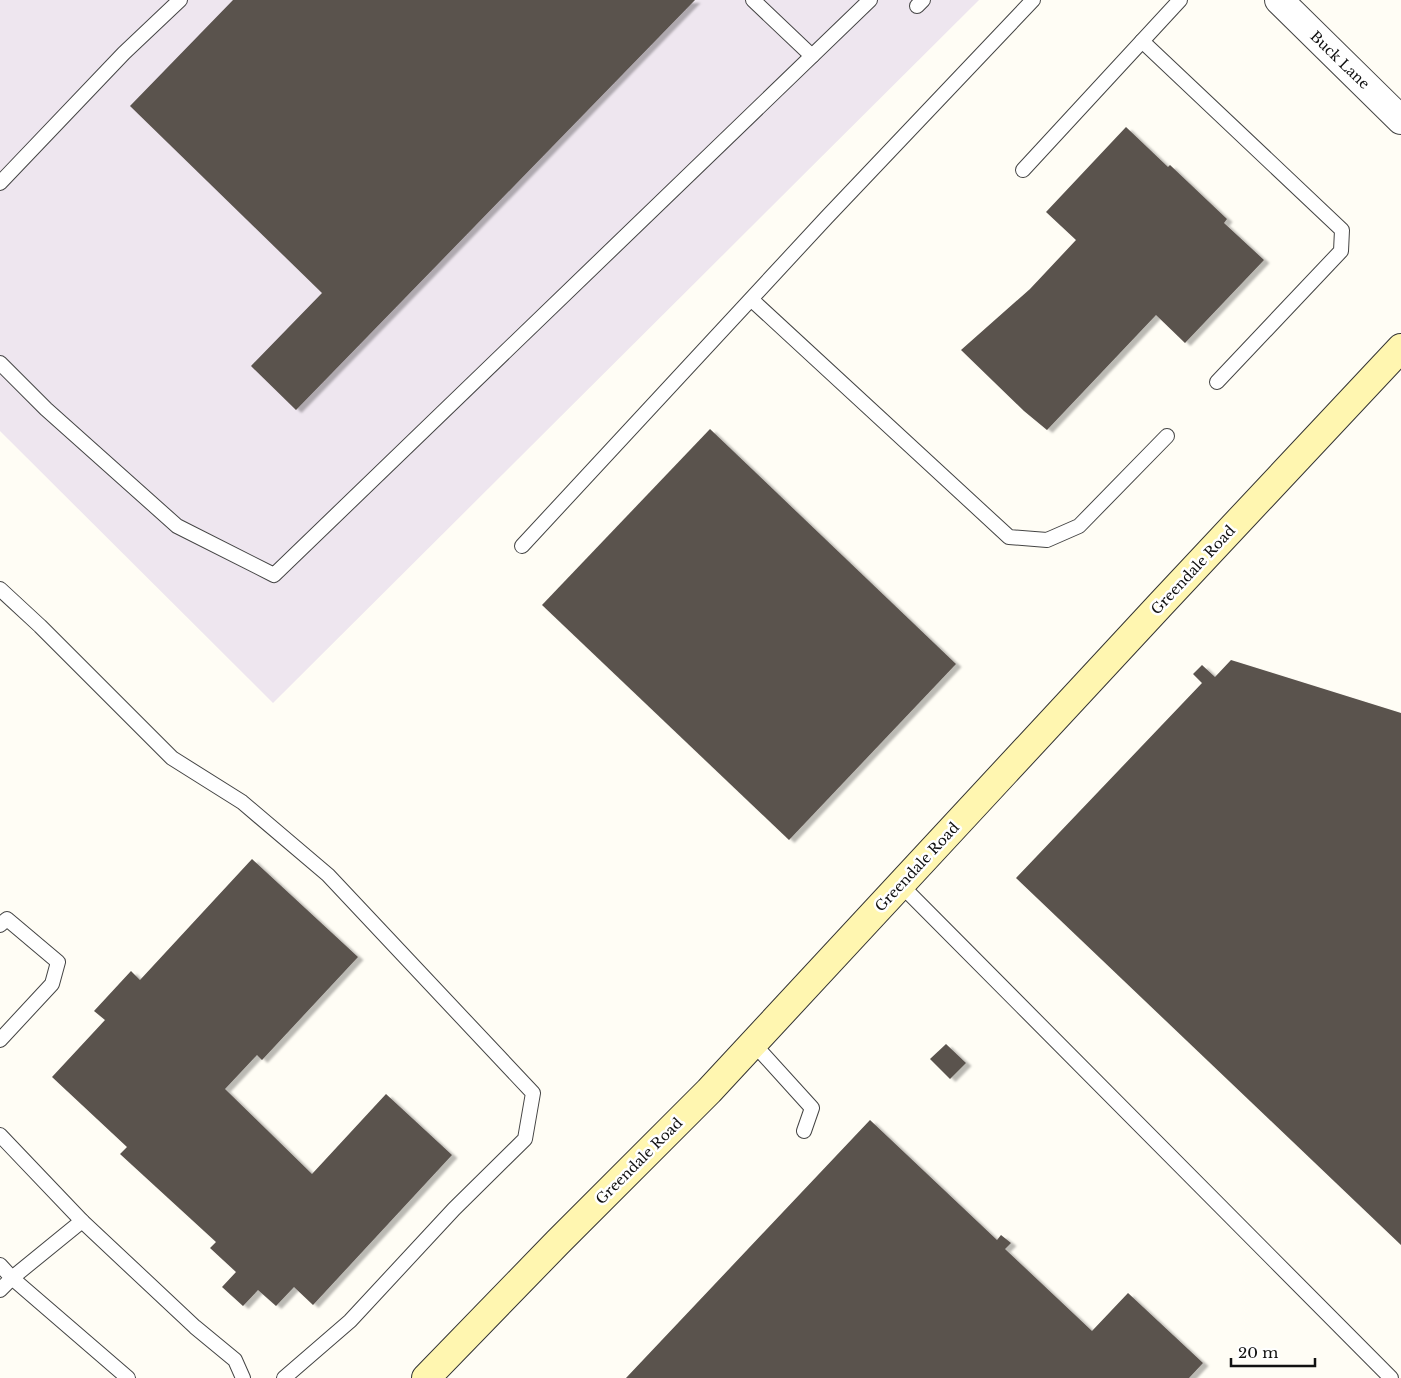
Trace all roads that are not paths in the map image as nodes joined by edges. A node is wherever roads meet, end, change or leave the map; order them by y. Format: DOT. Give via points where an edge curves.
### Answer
graph roads {
  1 [pos="180,0"];
  2 [pos="754,0"];
  3 [pos="870,0"];
  4 [pos="1034,0"];
  5 [pos="1180,0"];
  6 [pos="1279,0"];
  7 [pos="1142,41"];
  8 [pos="812,56"];
  9 [pos="1401,120"];
  10 [pos="1023,170"];
  11 [pos="0,183"];
  12 [pos="752,300"];
  13 [pos="1401,348"];
  14 [pos="0,363"];
  15 [pos="1217,382"];
  16 [pos="1167,436"];
  17 [pos="522,546"];
  18 [pos="0,589"];
  19 [pos="900,885"];
  20 [pos="0,925"];
  21 [pos="0,1040"];
  22 [pos="753,1043"];
  23 [pos="804,1132"];
  24 [pos="0,1135"];
  25 [pos="82,1222"];
  26 [pos="0,1265"];
  27 [pos="12,1278"];
  28 [pos="0,1290"];
  29 [pos="128,1378"];
  30 [pos="243,1378"];
  31 [pos="284,1378"];
  32 [pos="426,1378"];
  33 [pos="1391,1378"];
  1 -- 11 [label="lane" via="124,53"];
  2 -- 8 [label="lane"];
  3 -- 8 [label="lane"];
  4 -- 12 [label="lane"];
  5 -- 7 [label="lane"];
  6 -- 9 [label="street, Buck Lane"];
  7 -- 10 [label="lane"];
  7 -- 15 [label="lane" via="1342,230 1341,251"];
  8 -- 14 [label="lane" via="274,574 177,526 46,409"];
  12 -- 16 [label="lane" via="1009,537 1047,540 1079,526"];
  12 -- 17 [label="lane"];
  13 -- 19 [label="street, Greendale Road"];
  18 -- 31 [label="lane" via="172,758 242,802 328,875 533,1094 525,1139 454,1209 350,1321"];
  19 -- 22 [label="street, Greendale Road"];
  19 -- 33 [label="lane"];
  20 -- 21 [label="lane" via="7,919 58,962 52,984"];
  22 -- 23 [label="lane" via="812,1108"];
  22 -- 32 [label="street, Greendale Road"];
  24 -- 25 [label="lane"];
  25 -- 27 [label="lane"];
  25 -- 30 [label="lane" via="235,1360"];
  26 -- 27 [label="lane"];
  27 -- 28 [label="lane"];
  27 -- 29 [label="lane"];
}
